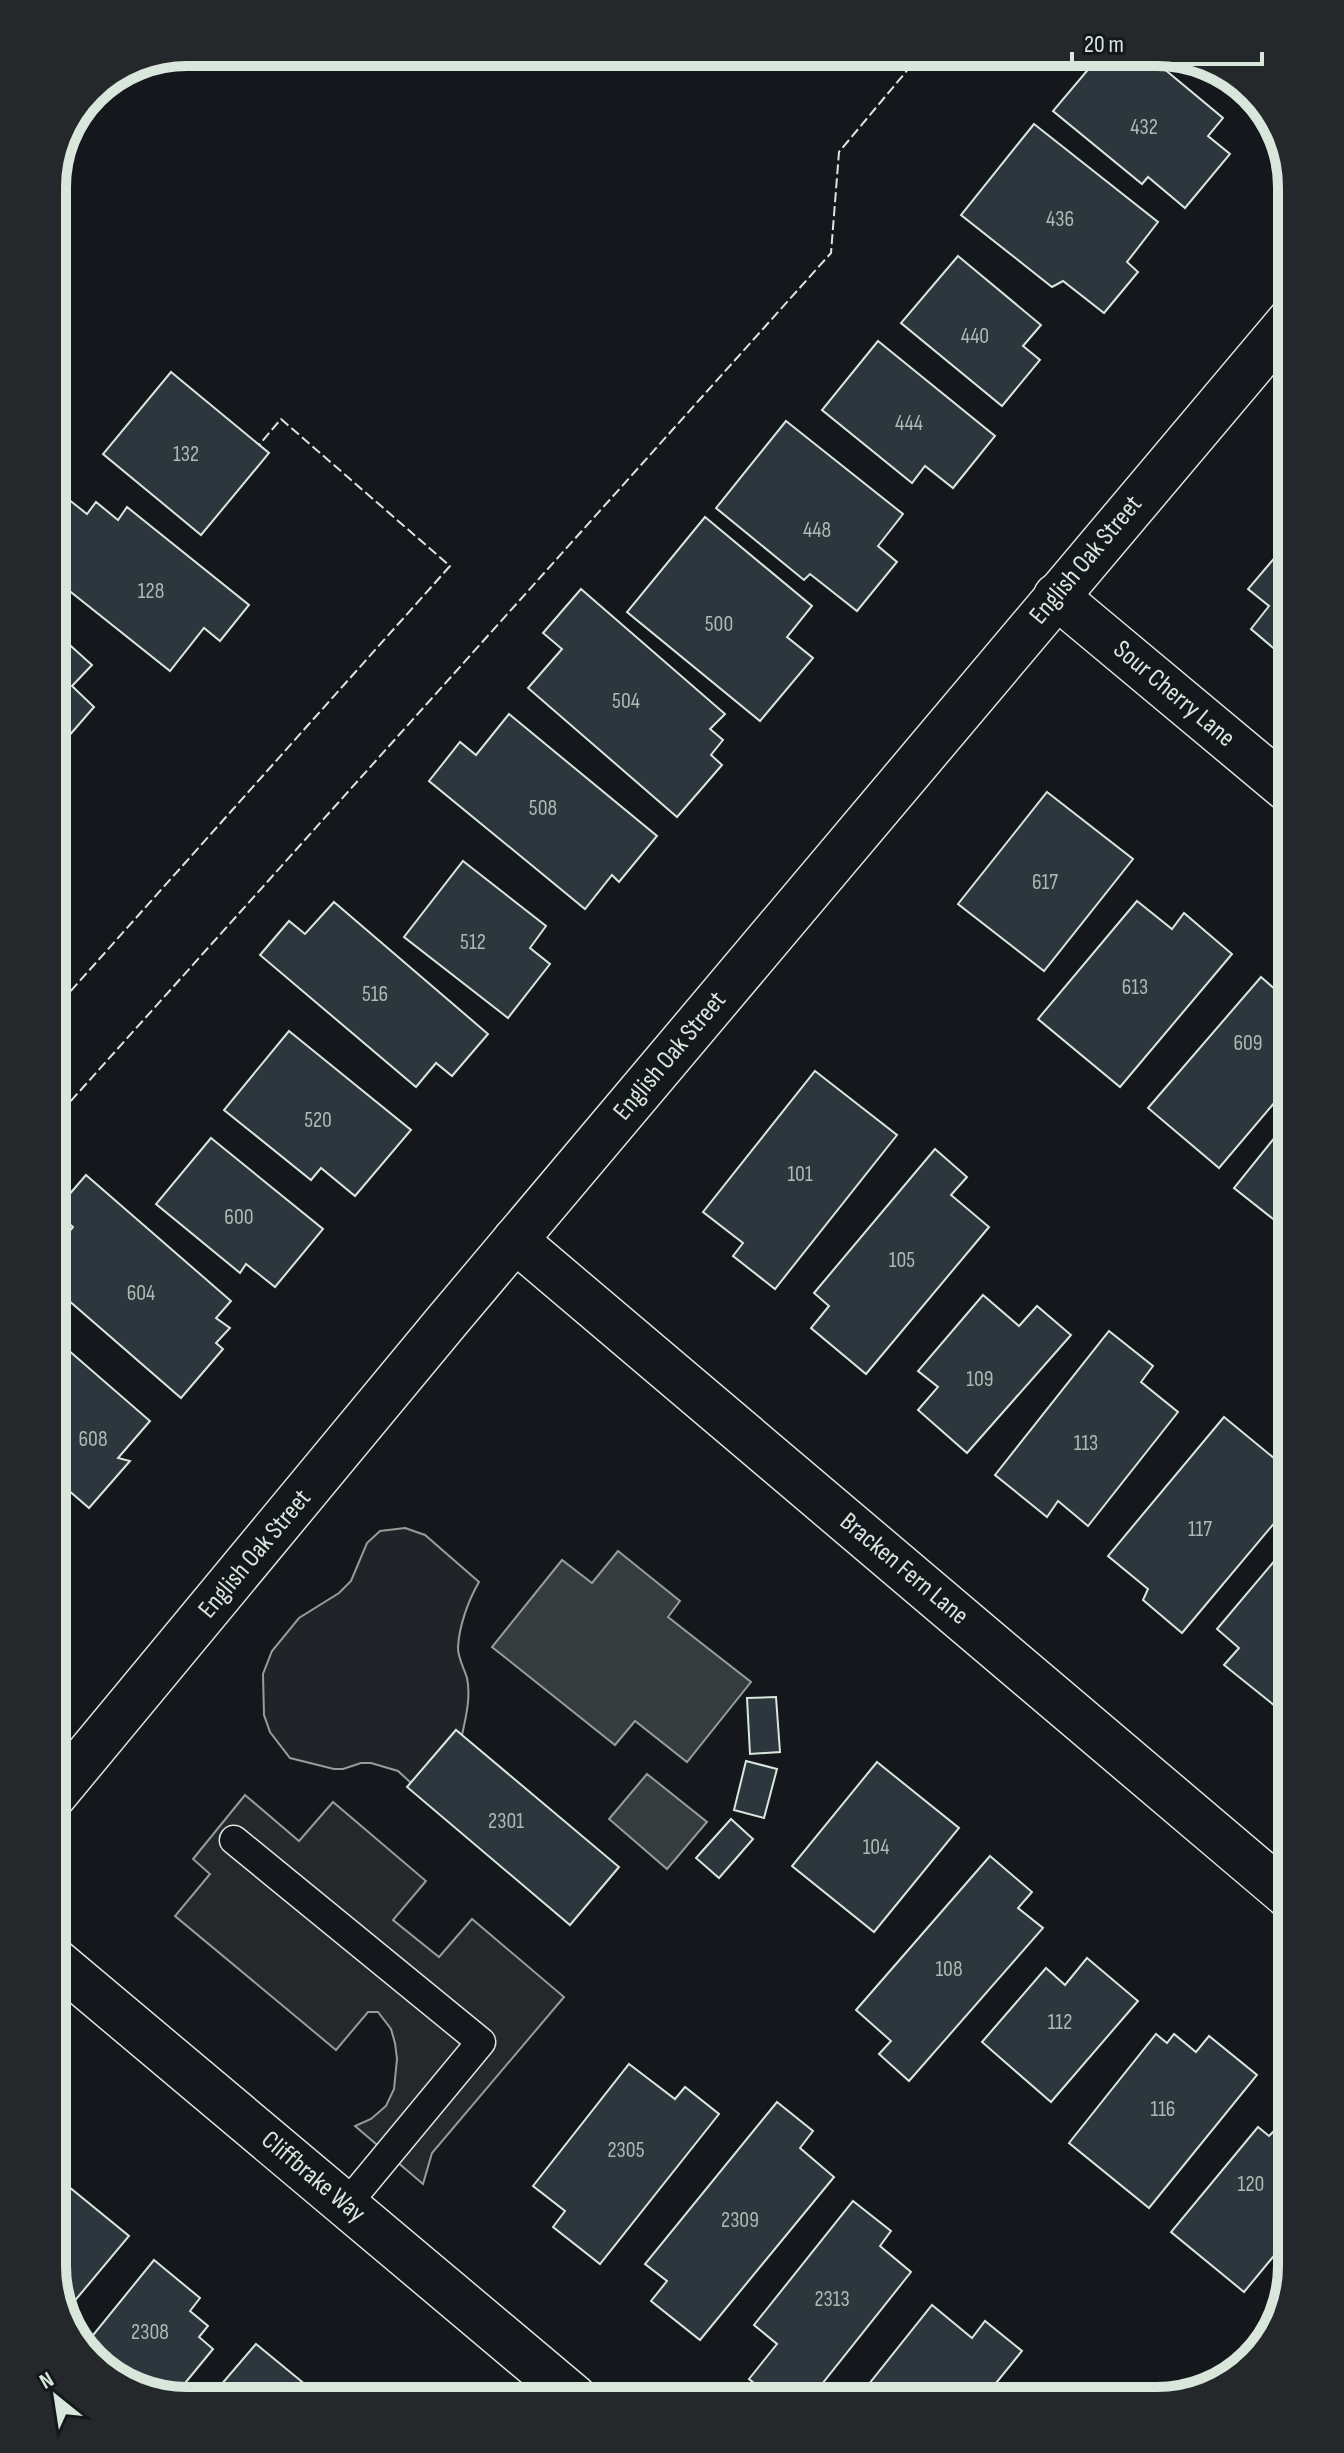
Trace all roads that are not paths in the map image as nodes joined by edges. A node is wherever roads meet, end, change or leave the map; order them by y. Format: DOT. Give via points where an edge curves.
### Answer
graph roads {
  1 [pos="1278,334"];
  2 [pos="1056,596"];
  3 [pos="1278,781"];
  4 [pos="515,1240"];
  5 [pos="66,1781"];
  6 [pos="234,1840"];
  7 [pos="1278,1887"];
  8 [pos="66,1970"];
  9 [pos="346,2205"];
  10 [pos="562,2387"];
  1 -- 2 [label="street, English Oak Street"];
  2 -- 3 [label="street, Sour Cherry Lane"];
  2 -- 4 [label="street, English Oak Street"];
  4 -- 5 [label="street, English Oak Street"];
  4 -- 7 [label="street, Bracken Fern Lane"];
  6 -- 9 [label="lane" via="481,2042"];
  8 -- 9 [label="street, Cliffbrake Way"];
  9 -- 10 [label="street, Cliffbrake Way"];
}
